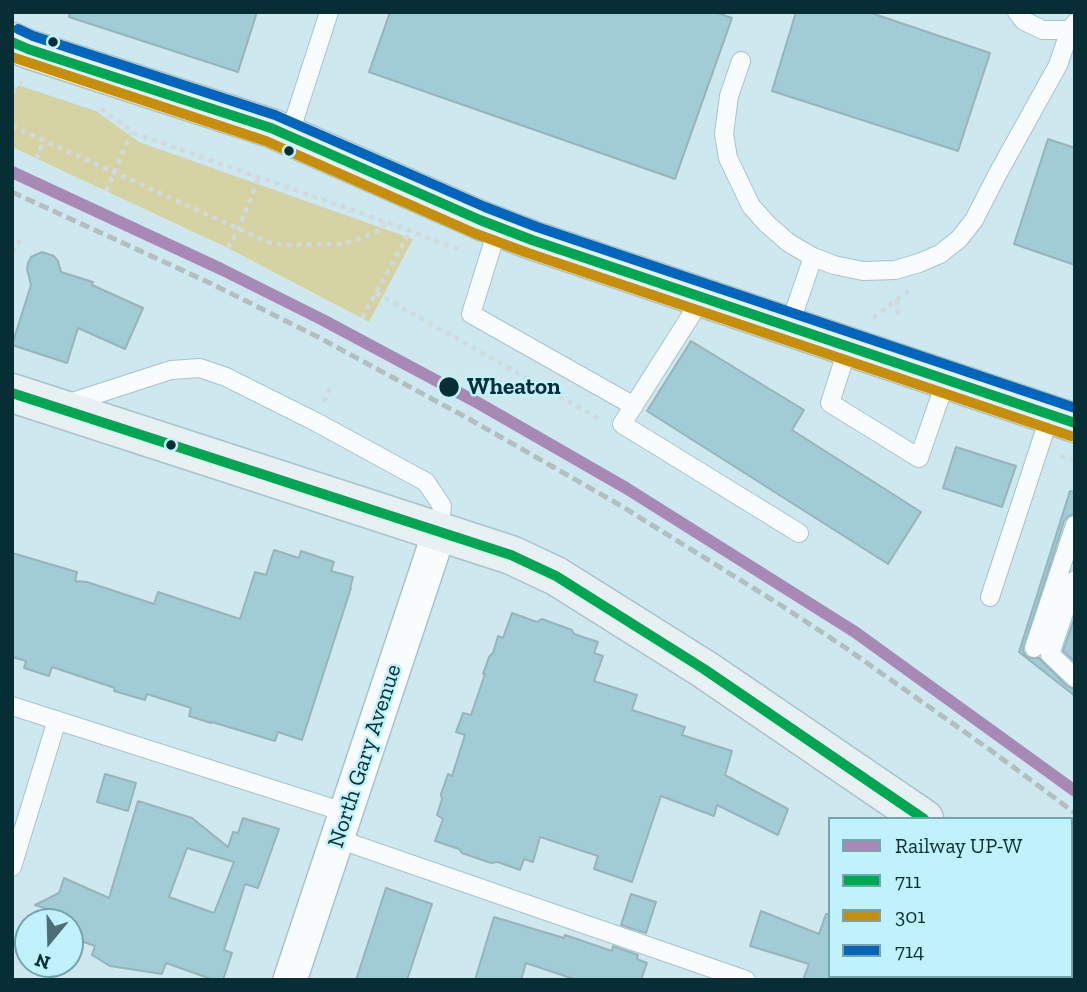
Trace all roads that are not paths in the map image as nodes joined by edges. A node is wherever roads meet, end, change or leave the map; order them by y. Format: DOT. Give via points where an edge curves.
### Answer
graph roads {
  1 [pos="329,12"];
  2 [pos="1017,12"];
  3 [pos="1072,26"];
  4 [pos="12,42"];
  5 [pos="741,61"];
  6 [pos="289,135"];
  7 [pos="498,227"];
  8 [pos="813,257"];
  9 [pos="702,298"];
  10 [pos="789,327"];
  11 [pos="848,347"];
  12 [pos="946,380"];
  13 [pos="12,393"];
  14 [pos="634,406"];
  15 [pos="56,407"];
  16 [pos="1063,419"];
  17 [pos="1075,525"];
  18 [pos="439,533"];
  19 [pos="800,533"];
  20 [pos="1075,580"];
  21 [pos="990,597"];
  22 [pos="1072,599"];
  23 [pos="1034,648"];
  24 [pos="1075,678"];
  25 [pos="12,706"];
  26 [pos="57,720"];
  27 [pos="921,817"];
  28 [pos="342,826"];
  29 [pos="12,867"];
  30 [pos="290,980"];
  31 [pos="746,980"];
  1 -- 6 [label="lane"];
  2 -- 3 [label="lane" via="1043,30"];
  3 -- 8 [label="lane" via="1058,65 974,220 958,239 940,254 895,270 863,271"];
  4 -- 6 [label="street"];
  5 -- 8 [label="lane" via="726,113 728,159 751,206 789,243"];
  6 -- 7 [label="street"];
  7 -- 9 [label="street"];
  7 -- 14 [label="lane" via="471,314"];
  8 -- 10 [label="lane"];
  9 -- 10 [label="street"];
  9 -- 14 [label="lane"];
  10 -- 11 [label="street"];
  11 -- 12 [label="street"];
  11 -- 12 [label="lane" via="830,403 919,458"];
  12 -- 16 [label="street"];
  13 -- 15 [label="street"];
  14 -- 19 [label="lane" via="622,424"];
  15 -- 18 [label="street"];
  15 -- 18 [label="lane" via="171,370 200,368 316,422 426,482 442,506"];
  16 -- 21 [label="lane"];
  17 -- 23 [label="lane"];
  18 -- 27 [label="street" via="511,555 556,576 704,669"];
  18 -- 28 [label="street, North Gary Avenue"];
  20 -- 22 [label="lane"];
  22 -- 24 [label="lane" via="1050,654"];
  25 -- 26 [label="lane"];
  26 -- 28 [label="lane"];
  26 -- 29 [label="lane"];
  28 -- 30 [label="street, North Gary Avenue"];
  28 -- 31 [label="lane"];
}
